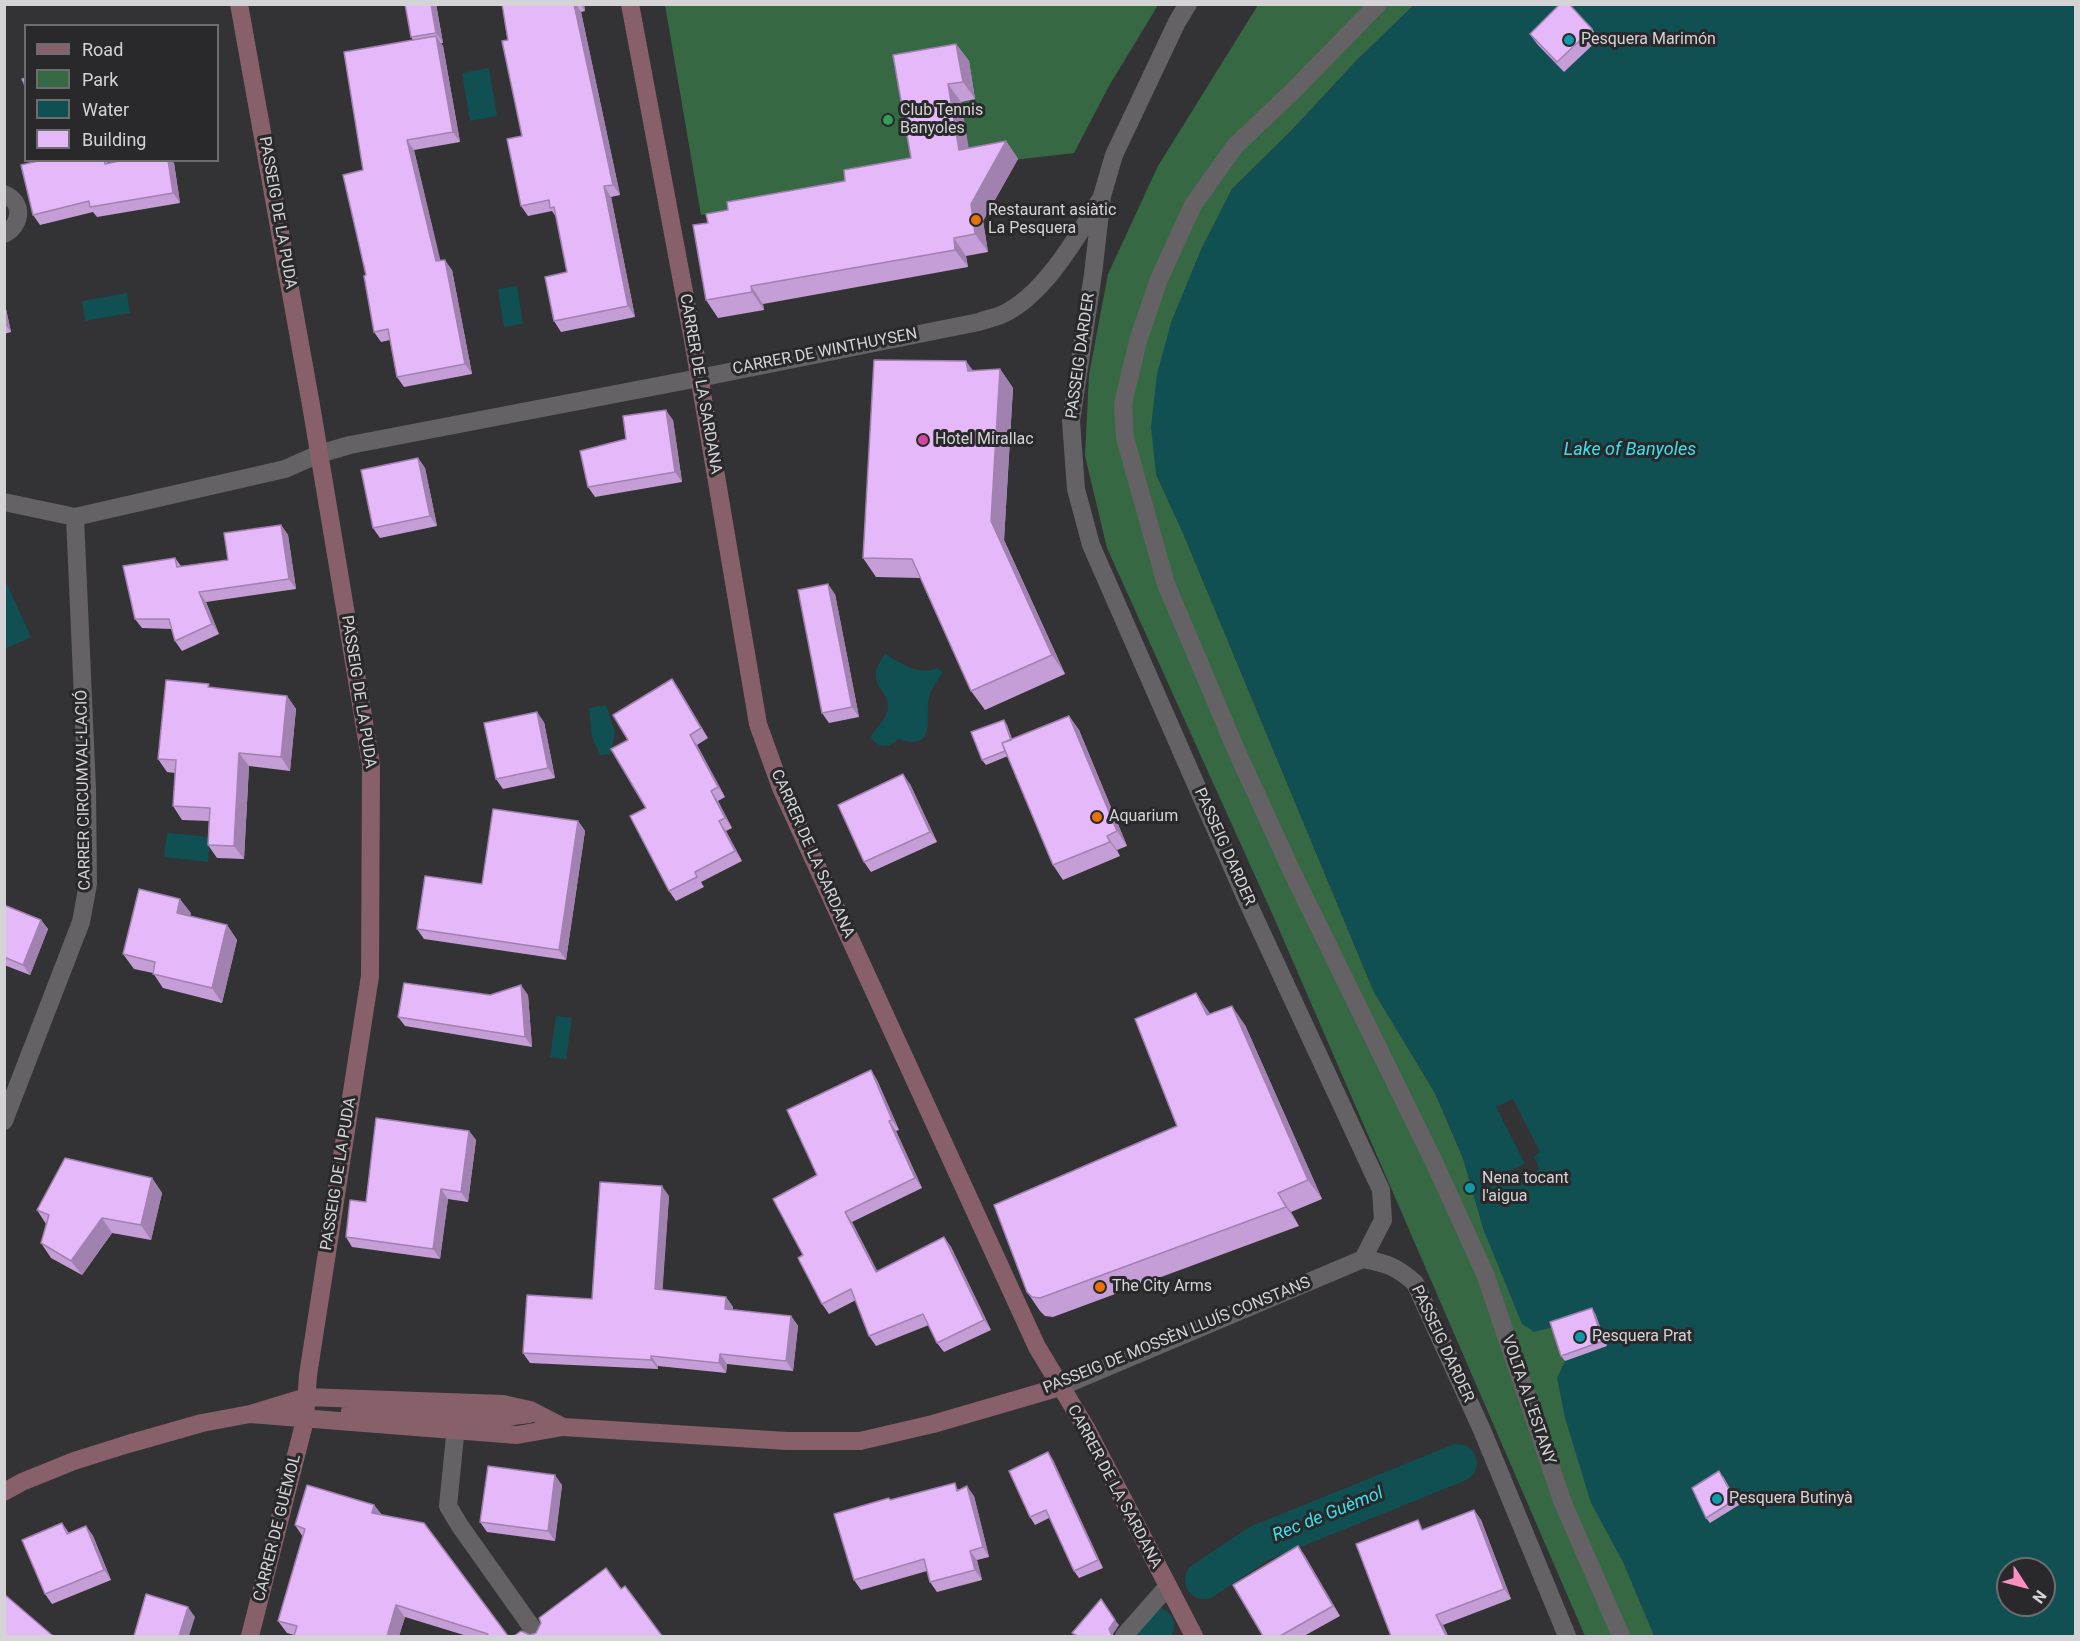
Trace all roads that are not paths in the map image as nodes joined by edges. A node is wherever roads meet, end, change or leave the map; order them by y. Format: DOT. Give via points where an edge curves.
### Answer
graph roads {
  1 [pos="239,4"];
  2 [pos="630,4"];
  3 [pos="1188,4"];
  4 [pos="1378,4"];
  5 [pos="4,194"];
  6 [pos="1102,196"];
  7 [pos="4,234"];
  8 [pos="699,378"];
  9 [pos="319,454"];
  10 [pos="4,502"];
  11 [pos="75,516"];
  12 [pos="4,1120"];
  13 [pos="1363,1259"];
  14 [pos="1060,1387"];
  15 [pos="306,1397"];
  16 [pos="536,1413"];
  17 [pos="250,1414"];
  18 [pos="305,1420"];
  19 [pos="456,1424"];
  20 [pos="563,1427"];
  21 [pos="4,1492"];
  22 [pos="1168,1586"];
  23 [pos="250,1636"];
  24 [pos="538,1636"];
  25 [pos="1124,1636"];
  26 [pos="1194,1636"];
  27 [pos="1568,1636"];
  28 [pos="1621,1636"];
  1 -- 9 [label="main road, PASSEIG DE LA PUDA"];
  2 -- 8 [label="main road, CARRER DE LA SARDANA"];
  3 -- 6 [label="street, PASSEIG DARDER" via="1114,155"];
  4 -- 28 [label="street, VOLTA A L'ESTANY" via="1235,146 1193,205 1159,279 1138,341 1123,404 1125,438 1166,584 1294,876 1485,1274 1563,1503"];
  5 -- 7 [label="street" via="14,200 19,214 14,228"];
  6 -- 8 [label="street, CARRER DE WINTHUYSEN" via="1050,275 1002,314 979,322"];
  6 -- 13 [label="street, PASSEIG DARDER" via="1071,421 1076,489 1091,546 1247,901 1381,1190 1383,1220"];
  8 -- 9 [label="street, CARRER DE WINTHUYSEN"];
  8 -- 14 [label="main road, CARRER DE LA SARDANA" via="758,724 786,799 1037,1347"];
  9 -- 11 [label="street, CARRER DE WINTHUYSEN" via="285,469"];
  9 -- 15 [label="main road, PASSEIG DE LA PUDA" via="371,764 370,976"];
  10 -- 11 [label="street"];
  11 -- 12 [label="street, CARRER CIRCUMVAL·LACIÓ" via="88,884 81,922"];
  13 -- 14 [label="street, PASSEIG DE MOSSÈN LLUÍS CONSTANS"];
  13 -- 27 [label="street, PASSEIG DARDER" via="1398,1268 1415,1283 1482,1430"];
  14 -- 20 [label="main road, PASSEIG DE MOSSÈN LLUÍS CONSTANS" via="860,1441 787,1441"];
  14 -- 22 [label="main road, CARRER DE LA SARDANA" via="1086,1428"];
  15 -- 16 [label="main road, PASSEIG DE MOSSÈN LLUÍS CONSTANS" via="502,1404"];
  15 -- 17 [label="main road, PASSEIG DE MOSSÈN LLUÍS CONSTANS"];
  15 -- 18 [label="main road, PASSEIG DE LA PUDA"];
  16 -- 19 [label="main road"];
  16 -- 20 [label="main road, PASSEIG DE MOSSÈN LLUÍS CONSTANS"];
  17 -- 18 [label="main road, PASSEIG DE MOSSÈN LLUÍS CONSTANS"];
  17 -- 21 [label="main road, PASSEIG DE MOSSÈN LLUÍS CONSTANS" via="202,1423 74,1461"];
  18 -- 19 [label="main road, PASSEIG DE MOSSÈN LLUÍS CONSTANS"];
  18 -- 23 [label="main road, CARRER DE GUÈMOL"];
  19 -- 20 [label="main road, PASSEIG DE MOSSÈN LLUÍS CONSTANS" via="517,1435"];
  19 -- 24 [label="street" via="448,1506"];
  22 -- 25 [label="street"];
  22 -- 26 [label="main road, CARRER DE LA SARDANA"];
}
